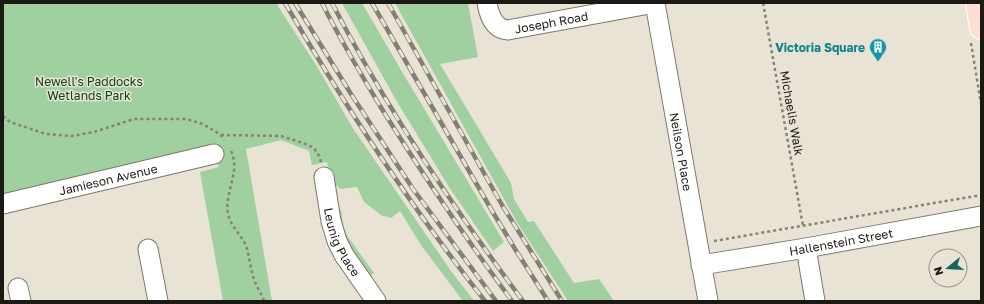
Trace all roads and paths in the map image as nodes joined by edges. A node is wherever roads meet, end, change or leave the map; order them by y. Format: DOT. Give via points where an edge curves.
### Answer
graph roads {
  1 [pos="487,3"];
  2 [pos="655,3"];
  3 [pos="763,3"];
  4 [pos="977,3"];
  5 [pos="976,35"];
  6 [pos="981,104"];
  7 [pos="221,135"];
  8 [pos="214,154"];
  9 [pos="324,177"];
  10 [pos="981,195"];
  11 [pos="3,204"];
  12 [pos="981,216"];
  13 [pos="803,226"];
  14 [pos="697,244"];
  15 [pos="806,248"];
  16 [pos="148,249"];
  17 [pos="701,266"];
  18 [pos="158,301"];
  19 [pos="376,301"];
  20 [pos="708,301"];
  21 [pos="815,301"];
  1 -- 2 [label="street, Joseph Road" via="495,24 508,30"];
  2 -- 14 [label="street, Neilson Place"];
  3 -- 13 [label="path, Michaelis Walk"];
  4 -- 5 [label="main road"];
  5 -- 6 [label="path"];
  7 -- 9 [label="path" via="281,136 303,143 314,148 320,156"];
  8 -- 11 [label="street, Jamieson Avenue"];
  9 -- 19 [label="street, Leunig Place" via="337,241"];
  10 -- 13 [label="path"];
  12 -- 15 [label="street, Hallenstein Street"];
  13 -- 14 [label="path"];
  14 -- 17 [label="street, Neilson Place"];
  15 -- 17 [label="street, Hallenstein Street"];
  15 -- 21 [label="street"];
  16 -- 18 [label="street"];
  17 -- 20 [label="street, Neilson Place"];
}
